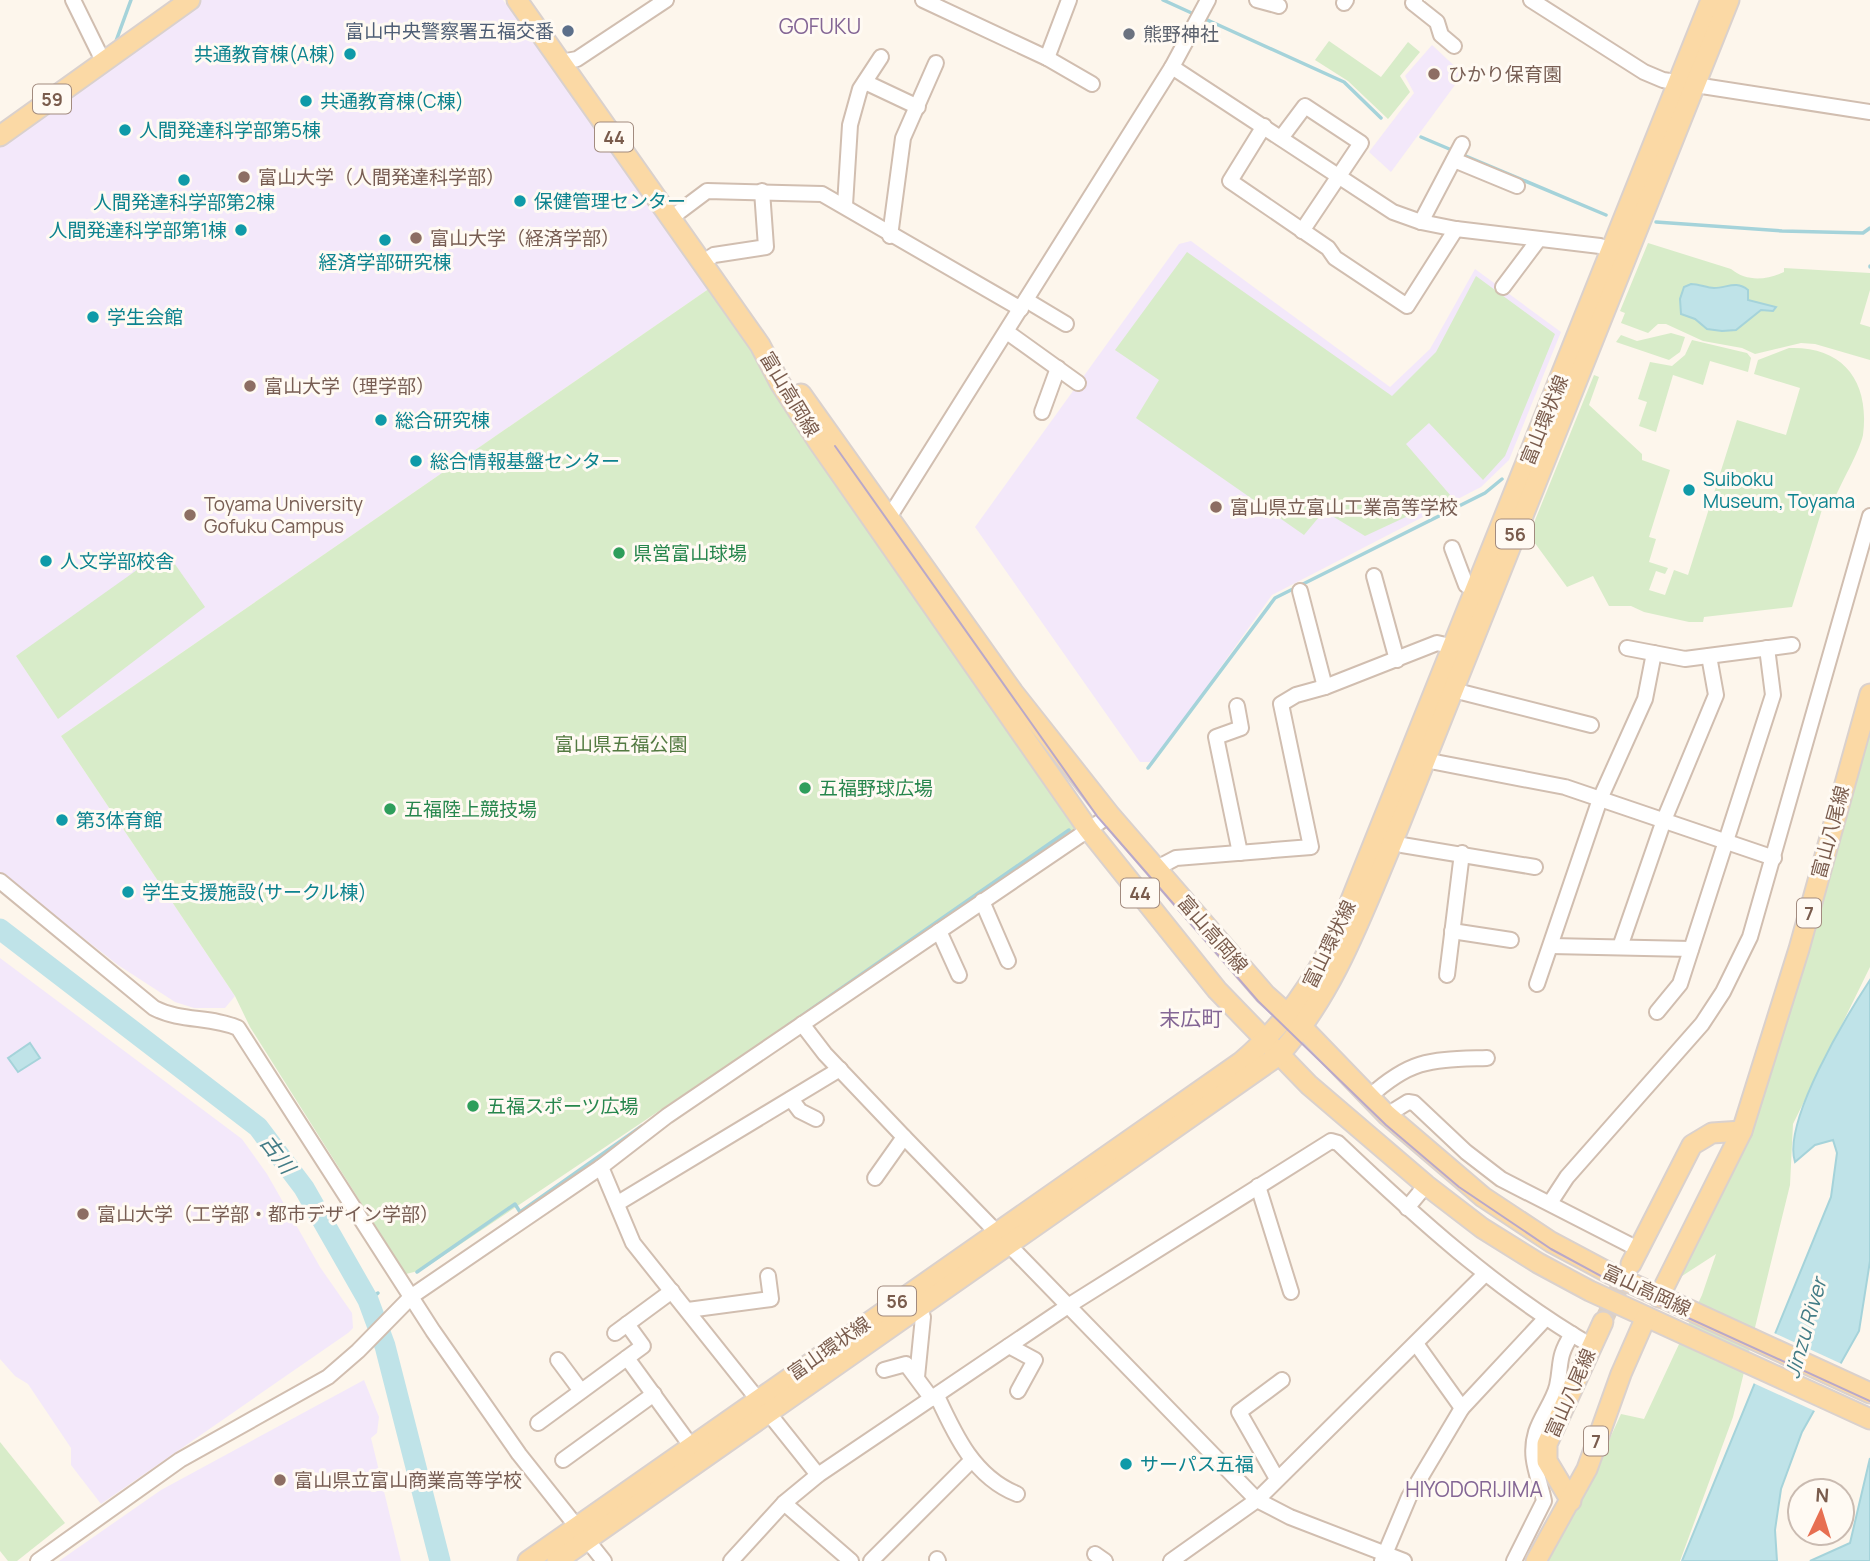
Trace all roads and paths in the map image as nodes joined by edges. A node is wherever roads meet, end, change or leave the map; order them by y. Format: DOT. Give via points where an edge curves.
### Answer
graph roads {
  1 [pos="73,0"];
  2 [pos="190,0"];
  3 [pos="517,0"];
  4 [pos="666,0"];
  5 [pos="923,0"];
  6 [pos="1069,0"];
  7 [pos="1208,0"];
  8 [pos="1257,0"];
  9 [pos="1415,0"];
  10 [pos="1531,0"];
  11 [pos="1711,0"];
  12 [pos="1729,0"];
  13 [pos="1279,6"];
  14 [pos="1454,46"];
  15 [pos="881,57"];
  16 [pos="1046,58"];
  17 [pos="561,62"];
  18 [pos="104,63"];
  19 [pos="936,63"];
  20 [pos="1171,67"];
  21 [pos="865,82"];
  22 [pos="1687,83"];
  23 [pos="1091,84"];
  24 [pos="918,107"];
  25 [pos="1870,112"];
  26 [pos="1264,126"];
  27 [pos="0,136"];
  28 [pos="1281,138"];
  29 [pos="1341,177"];
  30 [pos="1517,186"];
  31 [pos="762,191"];
  32 [pos="845,205"];
  33 [pos="671,218"];
  34 [pos="1421,222"];
  35 [pos="1456,229"];
  36 [pos="1302,231"];
  37 [pos="890,236"];
  38 [pos="1539,239"];
  39 [pos="1619,254"];
  40 [pos="707,268"];
  41 [pos="1503,287"];
  42 [pos="1023,305"];
  43 [pos="1066,324"];
  44 [pos="1007,332"];
  45 [pos="760,345"];
  46 [pos="1058,368"];
  47 [pos="1078,383"];
  48 [pos="1042,412"];
  49 [pos="890,516"];
  50 [pos="1870,516"];
  51 [pos="1452,548"];
  52 [pos="1374,576"];
  53 [pos="1300,591"];
  54 [pos="1475,591"];
  55 [pos="1792,645"];
  56 [pos="1627,648"];
  57 [pos="1767,648"];
  58 [pos="1461,649"];
  59 [pos="1654,653"];
  60 [pos="1709,656"];
  61 [pos="1397,660"];
  62 [pos="1325,687"];
  63 [pos="1445,688"];
  64 [pos="1870,694"];
  65 [pos="1237,706"];
  66 [pos="1591,726"];
  67 [pos="1418,756"];
  68 [pos="1600,799"];
  69 [pos="1110,815"];
  70 [pos="1664,820"];
  71 [pos="1088,829"];
  72 [pos="1385,837"];
  73 [pos="1726,842"];
  74 [pos="1240,853"];
  75 [pos="1462,853"];
  76 [pos="1774,858"];
  77 [pos="1535,867"];
  78 [pos="1155,869"];
  79 [pos="0,881"];
  80 [pos="982,901"];
  81 [pos="939,930"];
  82 [pos="1452,931"];
  83 [pos="1511,940"];
  84 [pos="1551,946"];
  85 [pos="1620,947"];
  86 [pos="1691,949"];
  87 [pos="1008,961"];
  88 [pos="959,975"];
  89 [pos="1447,975"];
  90 [pos="1537,984"];
  91 [pos="1657,1012"];
  92 [pos="1296,1021"];
  93 [pos="802,1024"];
  94 [pos="1272,1048"];
  95 [pos="1487,1058"];
  96 [pos="840,1069"];
  97 [pos="1369,1097"];
  98 [pos="791,1099"];
  99 [pos="1388,1115"];
  100 [pos="816,1119"];
  101 [pos="1742,1130"];
  102 [pos="904,1137"];
  103 [pos="601,1167"];
  104 [pos="875,1178"];
  105 [pos="1426,1185"];
  106 [pos="1258,1186"];
  107 [pos="618,1203"];
  108 [pos="1550,1203"];
  109 [pos="1407,1208"];
  110 [pos="1001,1238"];
  111 [pos="1634,1257"];
  112 [pos="1485,1275"];
  113 [pos="768,1276"];
  114 [pos="672,1292"];
  115 [pos="1292,1292"];
  116 [pos="1663,1298"];
  117 [pos="408,1301"];
  118 [pos="1068,1306"];
  119 [pos="919,1307"];
  120 [pos="688,1310"];
  121 [pos="1545,1319"];
  122 [pos="1650,1319"];
  123 [pos="1603,1322"];
  124 [pos="1572,1334"];
  125 [pos="1417,1345"];
  126 [pos="1590,1345"];
  127 [pos="1009,1346"];
  128 [pos="627,1358"];
  129 [pos="558,1360"];
  130 [pos="884,1370"];
  131 [pos="917,1377"];
  132 [pos="1282,1380"];
  133 [pos="581,1391"];
  134 [pos="1018,1391"];
  135 [pos="1870,1393"];
  136 [pos="654,1394"];
  137 [pos="934,1398"];
  138 [pos="763,1406"];
  139 [pos="1462,1408"];
  140 [pos="1870,1419"];
  141 [pos="538,1423"];
  142 [pos="691,1446"];
  143 [pos="563,1460"];
  144 [pos="972,1460"];
  145 [pos="818,1475"];
  146 [pos="1276,1477"];
  147 [pos="1017,1494"];
  148 [pos="1257,1500"];
  149 [pos="1571,1501"];
  150 [pos="784,1503"];
  151 [pos="1557,1526"];
  152 [pos="581,1535"];
  153 [pos="1383,1558"];
  154 [pos="38,1561"];
  155 [pos="528,1561"];
  156 [pos="557,1561"];
  157 [pos="604,1561"];
  158 [pos="731,1561"];
  159 [pos="851,1561"];
  160 [pos="871,1561"];
  161 [pos="1171,1561"];
  162 [pos="1404,1561"];
  163 [pos="1514,1561"];
  164 [pos="1520,1561"];
  165 [pos="1536,1561"];
  1 -- 18 [label="street"];
  2 -- 18 [label="main road, 59"];
  3 -- 17 [label="main road, 44"];
  4 -- 17 [label="street" via="577,59"];
  5 -- 16 [label="street"];
  6 -- 16 [label="street"];
  7 -- 20 [label="street"];
  8 -- 13 [label="street"];
  9 -- 14 [label="street"];
  10 -- 22 [label="street" via="1644,72"];
  11 -- 22 [label="main road, 富山環状線 / 56"];
  12 -- 22 [label="main road, 富山環状線 / 56"];
  15 -- 21 [label="street"];
  16 -- 23 [label="street"];
  17 -- 33 [label="main road, 44"];
  18 -- 27 [label="main road, 59"];
  19 -- 24 [label="street"];
  20 -- 26 [label="street"];
  20 -- 42 [label="street"];
  21 -- 24 [label="street"];
  21 -- 32 [label="street" via="850,125"];
  22 -- 25 [label="street"];
  22 -- 39 [label="main road, 富山環状線 / 56"];
  24 -- 37 [label="street" via="903,138"];
  26 -- 28 [label="street"];
  26 -- 36 [label="street" via="1230,181"];
  28 -- 29 [label="street"];
  28 -- 29 [label="street" via="1305,106 1361,143"];
  29 -- 34 [label="street" via="1393,212"];
  29 -- 36 [label="street"];
  30 -- 34 [label="street" via="1458,152"];
  31 -- 32 [label="street" via="822,194"];
  31 -- 33 [label="street" via="707,191"];
  31 -- 40 [label="street" via="766,247 714,256"];
  32 -- 37 [label="street"];
  33 -- 40 [label="main road, 44"];
  34 -- 35 [label="street"];
  35 -- 36 [label="street" via="1407,306"];
  35 -- 38 [label="street"];
  37 -- 42 [label="street"];
  38 -- 39 [label="street" via="1600,246"];
  38 -- 41 [label="street"];
  39 -- 54 [label="main road, 富山環状線 / 56"];
  39 -- 58 [label="main road, 富山環状線 / 56"];
  40 -- 45 [label="main road, 44"];
  42 -- 43 [label="street"];
  42 -- 44 [label="street"];
  44 -- 46 [label="street"];
  44 -- 49 [label="street"];
  45 -- 49 [label="main road, 富山高岡線 / 44"];
  45 -- 71 [label="main road, 富山高岡線 / 44" via="819,443"];
  46 -- 47 [label="street"];
  46 -- 48 [label="street"];
  49 -- 69 [label="main road, 富山高岡線 / 44" via="1013,692"];
  50 -- 76 [label="street"];
  51 -- 54 [label="street" via="1466,585"];
  52 -- 61 [label="street"];
  53 -- 62 [label="street"];
  54 -- 58 [label="main road, 富山環状線 / 56"];
  55 -- 57 [label="street"];
  56 -- 59 [label="street"];
  57 -- 60 [label="street"];
  57 -- 73 [label="street" via="1773,695"];
  58 -- 61 [label="street" via="1437,643"];
  58 -- 63 [label="main road, 富山環状線 / 56"];
  59 -- 60 [label="street" via="1685,659"];
  59 -- 68 [label="street" via="1645,699"];
  60 -- 70 [label="street" via="1716,695"];
  61 -- 62 [label="street"];
  62 -- 74 [label="street" via="1281,704 1311,847"];
  63 -- 66 [label="street"];
  63 -- 67 [label="main road, 富山環状線 / 56"];
  64 -- 101 [label="main road, 富山八尾線 / 7"];
  65 -- 74 [label="street" via="1241,728 1216,737"];
  67 -- 68 [label="street" via="1565,787"];
  67 -- 72 [label="main road, 富山環状線 / 56"];
  68 -- 70 [label="street"];
  68 -- 84 [label="street"];
  69 -- 71 [label="street"];
  69 -- 78 [label="main road, 富山高岡線 / 44"];
  70 -- 73 [label="street"];
  70 -- 85 [label="street"];
  71 -- 80 [label="street"];
  71 -- 94 [label="main road, 富山高岡線 / 44" via="1217,990"];
  72 -- 75 [label="street"];
  72 -- 92 [label="main road, 富山環状線 / 56" via="1348,949 1318,1006"];
  73 -- 76 [label="street"];
  73 -- 86 [label="street"];
  74 -- 78 [label="street" via="1176,858"];
  75 -- 77 [label="street"];
  75 -- 82 [label="street"];
  76 -- 108 [label="street" via="1750,937 1723,992 1702,1024 1567,1177"];
  78 -- 92 [label="main road, 富山高岡線 / 44" via="1265,994"];
  79 -- 117 [label="street" via="154,1008 172,1017 224,1022 238,1028"];
  80 -- 81 [label="street"];
  80 -- 87 [label="street"];
  81 -- 88 [label="street"];
  81 -- 93 [label="street"];
  82 -- 83 [label="street"];
  82 -- 89 [label="street"];
  84 -- 85 [label="street"];
  84 -- 90 [label="street"];
  85 -- 86 [label="street"];
  86 -- 91 [label="street" via="1680,984"];
  92 -- 94 [label="main road, 富山環状線 / 56"];
  92 -- 97 [label="main road, 富山高岡線 / 44"];
  93 -- 96 [label="street"];
  93 -- 103 [label="street"];
  94 -- 105 [label="main road, 富山高岡線 / 44" via="1350,1123"];
  94 -- 110 [label="main road, 富山環状線 / 56"];
  95 -- 97 [label="street" via="1412,1065"];
  96 -- 98 [label="street"];
  96 -- 102 [label="street"];
  97 -- 99 [label="main road, 富山高岡線 / 44"];
  98 -- 100 [label="street" via="800,1111"];
  98 -- 107 [label="street"];
  99 -- 108 [label="street" via="1408,1101 1414,1103 1488,1171"];
  99 -- 116 [label="main road, 富山高岡線 / 44" via="1483,1197 1611,1274"];
  101 -- 111 [label="main road" via="1712,1133 1692,1145"];
  101 -- 116 [label="main road, 富山八尾線 / 7"];
  102 -- 104 [label="street"];
  102 -- 110 [label="street"];
  103 -- 107 [label="street"];
  103 -- 117 [label="street"];
  105 -- 109 [label="street"];
  105 -- 122 [label="main road, 富山高岡線 / 44" via="1538,1263"];
  106 -- 109 [label="street" via="1331,1141"];
  106 -- 115 [label="street"];
  106 -- 118 [label="street"];
  107 -- 114 [label="street" via="633,1243"];
  108 -- 111 [label="street"];
  109 -- 112 [label="street"];
  110 -- 118 [label="street"];
  110 -- 119 [label="main road, 富山環状線 / 56"];
  110 -- 138 [label="main road, 富山環状線 / 56"];
  112 -- 121 [label="street"];
  112 -- 125 [label="street"];
  113 -- 120 [label="street" via="771,1299"];
  114 -- 120 [label="street"];
  114 -- 128 [label="street" via="621,1329 643,1346"];
  116 -- 135 [label="main road, 富山高岡線 / 44"];
  117 -- 152 [label="street"];
  117 -- 154 [label="street" via="328,1377 180,1460"];
  118 -- 127 [label="street"];
  118 -- 148 [label="street"];
  119 -- 131 [label="street" via="923,1317"];
  119 -- 138 [label="main road, 富山環状線 / 56"];
  120 -- 138 [label="street"];
  121 -- 124 [label="street"];
  121 -- 139 [label="street"];
  122 -- 140 [label="main road, 富山高岡線 / 44"];
  122 -- 149 [label="main road, 富山八尾線 / 7" via="1621,1374"];
  123 -- 126 [label="main road, 富山八尾線 / 7"];
  124 -- 126 [label="street"];
  124 -- 163 [label="street" via="1560,1353 1556,1389 1532,1447 1544,1501"];
  125 -- 139 [label="street"];
  125 -- 146 [label="street"];
  126 -- 149 [label="main road, 富山八尾線 / 7" via="1547,1444 1547,1461"];
  127 -- 134 [label="street" via="1035,1360"];
  127 -- 137 [label="street"];
  128 -- 133 [label="street"];
  128 -- 136 [label="street"];
  129 -- 133 [label="street"];
  130 -- 131 [label="street" via="906,1364"];
  131 -- 137 [label="street"];
  132 -- 146 [label="street" via="1239,1412"];
  133 -- 141 [label="street"];
  136 -- 142 [label="street"];
  136 -- 143 [label="street"];
  137 -- 144 [label="street"];
  137 -- 145 [label="street"];
  138 -- 142 [label="main road, 富山環状線 / 56"];
  138 -- 145 [label="street"];
  138 -- 152 [label="main road, 富山環状線 / 56"];
  139 -- 153 [label="street" via="1409,1497"];
  142 -- 152 [label="main road, 富山環状線 / 56"];
  144 -- 147 [label="street" via="1000,1488"];
  144 -- 160 [label="street"];
  145 -- 150 [label="street"];
  146 -- 148 [label="street"];
  148 -- 153 [label="street"];
  148 -- 161 [label="street"];
  149 -- 151 [label="main road, 富山八尾線 / 7"];
  150 -- 158 [label="street"];
  150 -- 159 [label="street"];
  151 -- 164 [label="street"];
  151 -- 165 [label="main road, 富山八尾線 / 7"];
  152 -- 155 [label="main road, 富山環状線 / 56"];
  152 -- 156 [label="main road, 富山環状線 / 56"];
  152 -- 157 [label="street"];
  153 -- 162 [label="street"];
}
